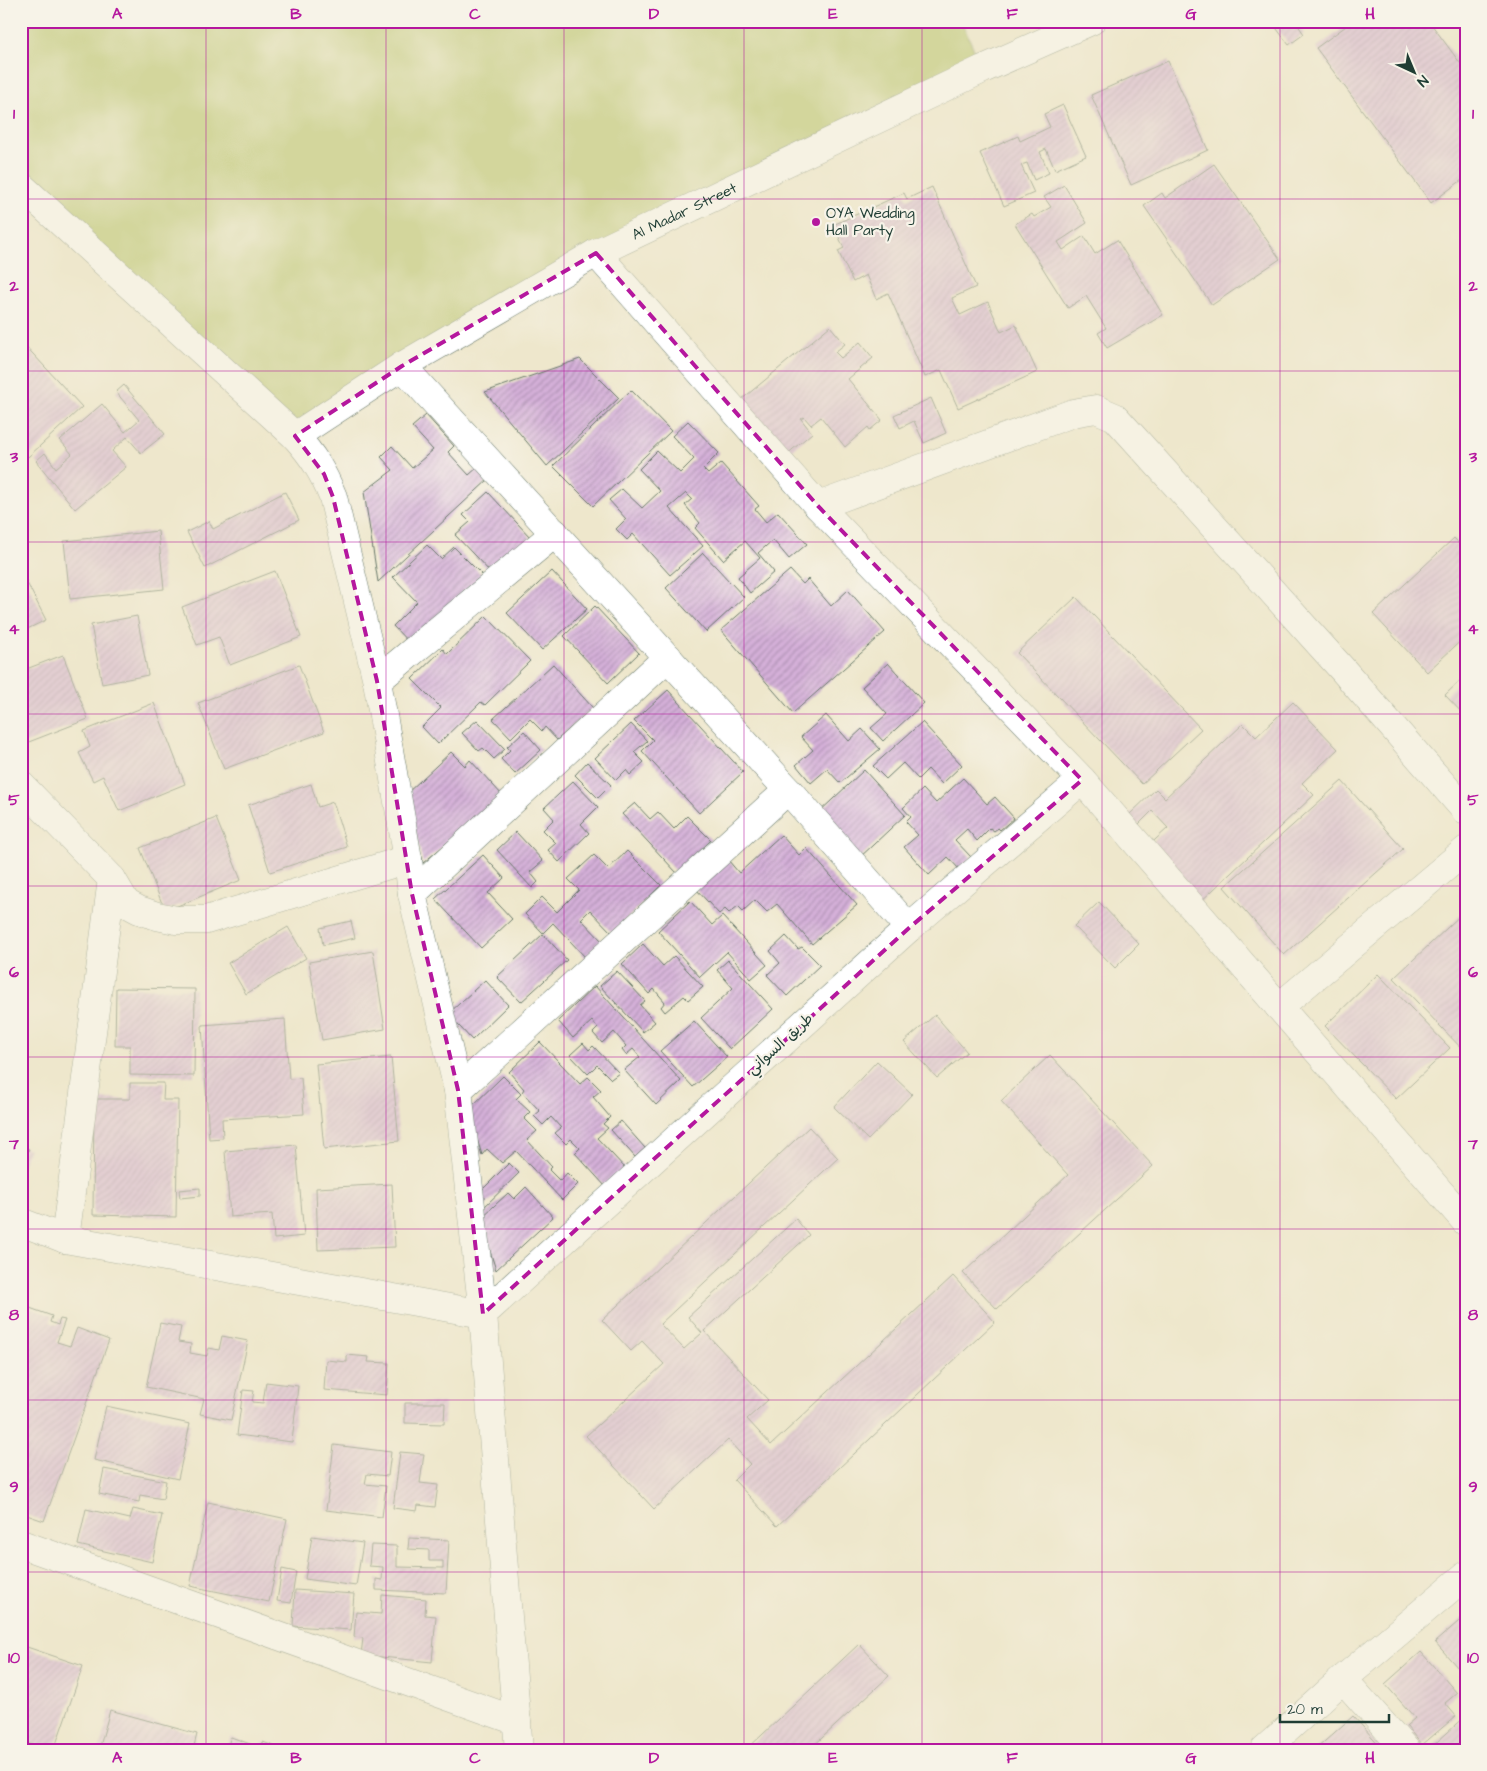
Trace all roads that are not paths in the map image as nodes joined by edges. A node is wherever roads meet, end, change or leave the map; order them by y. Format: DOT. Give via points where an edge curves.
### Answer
graph roads {
  1 [pos="1091,21"];
  2 [pos="21,186"];
  3 [pos="596,253"];
  4 [pos="402,366"];
  5 [pos="295,436"];
  6 [pos="818,506"];
  7 [pos="555,533"];
  8 [pos="668,657"];
  9 [pos="376,682"];
  10 [pos="1082,780"];
  11 [pos="21,785"];
  12 [pos="788,790"];
  13 [pos="1466,811"];
  14 [pos="1466,850"];
  15 [pos="408,859"];
  16 [pos="112,878"];
  17 [pos="412,894"];
  18 [pos="908,928"];
  19 [pos="1279,1007"];
  20 [pos="458,1090"];
  21 [pos="21,1222"];
  22 [pos="1466,1222"];
  23 [pos="66,1239"];
  24 [pos="483,1314"];
  25 [pos="21,1544"];
  26 [pos="1466,1575"];
  27 [pos="1344,1679"];
  28 [pos="517,1721"];
  29 [pos="519,1750"];
  30 [pos="1264,1750"];
  31 [pos="1406,1750"];
  1 -- 3 [label="street, Al Madar Street"];
  2 -- 5 [label="street"];
  3 -- 4 [label="street, Al Madar Street"];
  3 -- 6 [label="street"];
  4 -- 5 [label="street, Al Madar Street"];
  4 -- 7 [label="street"];
  5 -- 9 [label="street" via="311,453 333,497"];
  6 -- 10 [label="street"];
  6 -- 13 [label="street" via="1073,413 1096,409 1115,417"];
  7 -- 8 [label="street"];
  7 -- 9 [label="street"];
  8 -- 12 [label="street"];
  8 -- 17 [label="street"];
  9 -- 15 [label="street"];
  10 -- 18 [label="street, طريق السواني"];
  10 -- 19 [label="street"];
  11 -- 16 [label="street"];
  12 -- 18 [label="street"];
  12 -- 20 [label="street"];
  14 -- 19 [label="street"];
  15 -- 16 [label="street" via="206,920 176,920 139,910 126,903"];
  15 -- 17 [label="street"];
  16 -- 23 [label="street"];
  17 -- 20 [label="street"];
  18 -- 24 [label="street, طريق السواني"];
  19 -- 22 [label="street"];
  20 -- 24 [label="street"];
  21 -- 23 [label="street"];
  23 -- 24 [label="street"];
  24 -- 28 [label="street"];
  25 -- 28 [label="street"];
  26 -- 27 [label="street"];
  27 -- 30 [label="street"];
  27 -- 31 [label="street"];
  28 -- 29 [label="street"];
}
